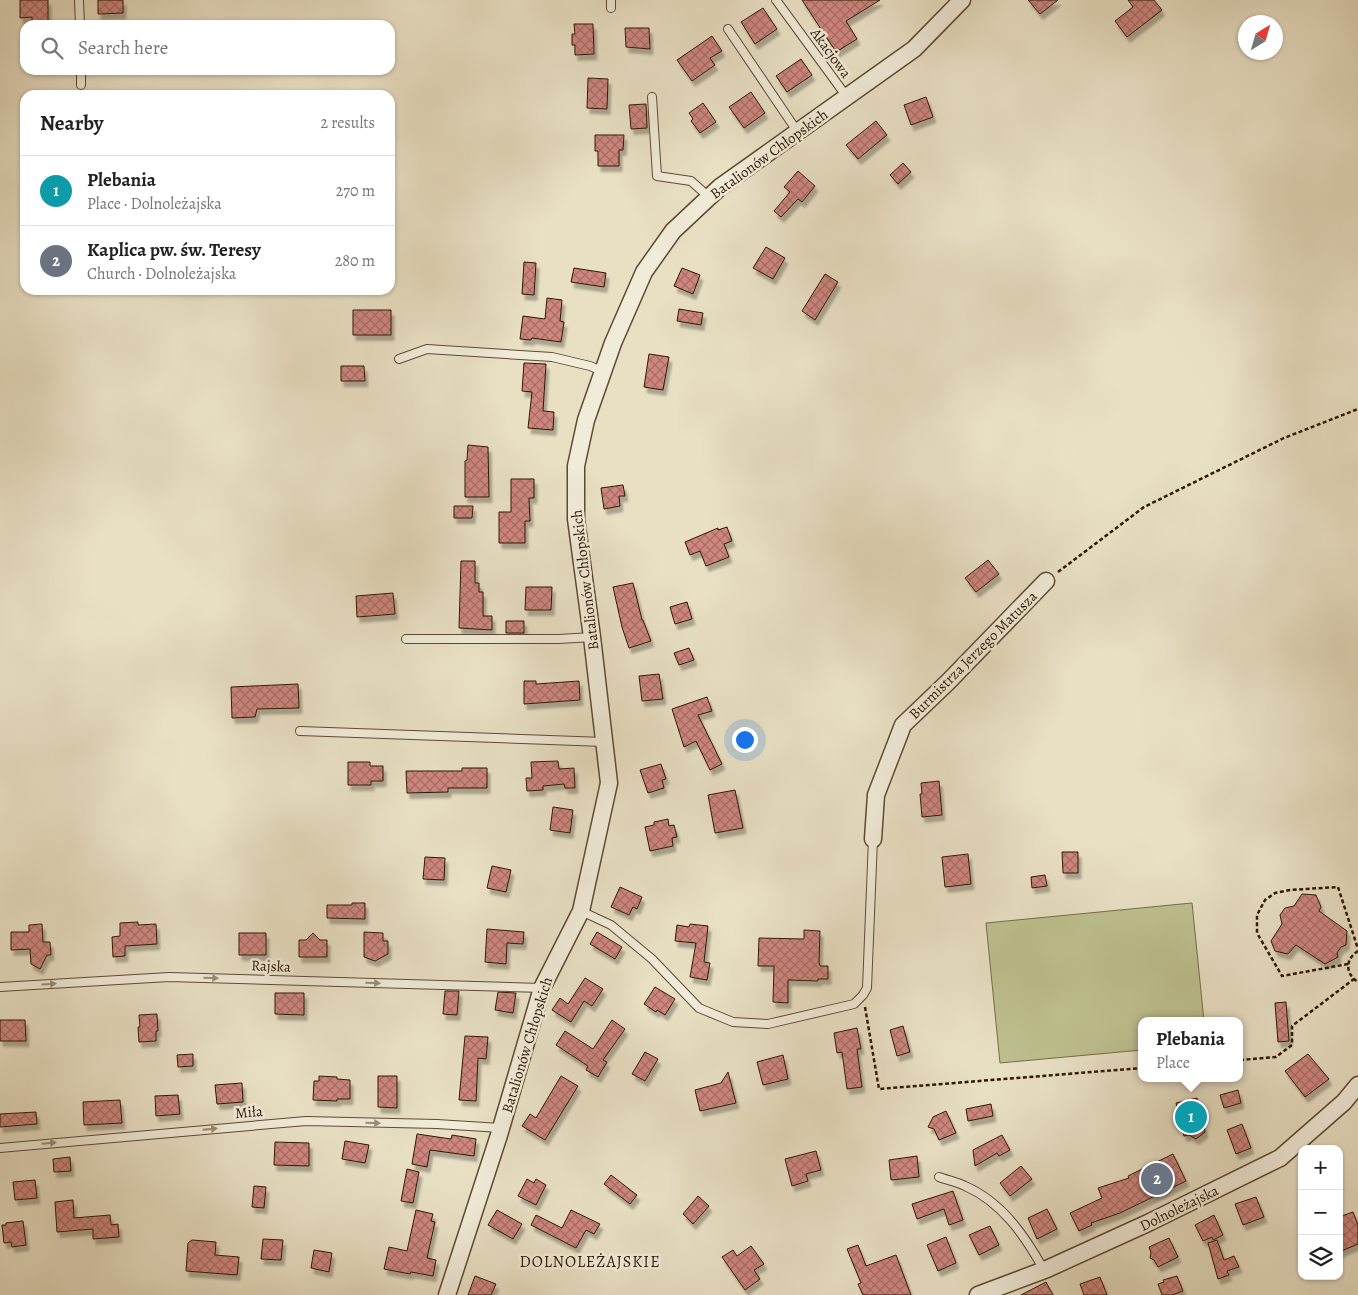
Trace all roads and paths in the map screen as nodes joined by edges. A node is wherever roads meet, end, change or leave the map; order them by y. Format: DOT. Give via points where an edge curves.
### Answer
graph roads {
  1 [pos="79,0"];
  2 [pos="776,0"];
  3 [pos="962,0"];
  4 [pos="80,20"];
  5 [pos="728,29"];
  6 [pos="81,75"];
  7 [pos="81,85"];
  8 [pos="652,96"];
  9 [pos="847,98"];
  10 [pos="797,131"];
  11 [pos="709,198"];
  12 [pos="399,359"];
  13 [pos="602,371"];
  14 [pos="1358,409"];
  15 [pos="1046,581"];
  16 [pos="592,637"];
  17 [pos="406,639"];
  18 [pos="300,731"];
  19 [pos="604,742"];
  20 [pos="874,839"];
  21 [pos="581,911"];
  22 [pos="1358,950"];
  23 [pos="1348,964"];
  24 [pos="1354,979"];
  25 [pos="1358,982"];
  26 [pos="0,987"];
  27 [pos="542,988"];
  28 [pos="863,995"];
  29 [pos="1243,1060"];
  30 [pos="1138,1068"];
  31 [pos="1358,1085"];
  32 [pos="501,1128"];
  33 [pos="0,1148"];
  34 [pos="939,1177"];
  35 [pos="1044,1270"];
  36 [pos="447,1295"];
  37 [pos="978,1295"];
  1 -- 4 [label="lane"];
  2 -- 9 [label="lane, Akacjowa"];
  3 -- 9 [label="street, Batalionów Chłopskich" via="914,49"];
  5 -- 10 [label="lane"];
  6 -- 7 [label="lane"];
  8 -- 11 [label="lane" via="657,176 691,181"];
  9 -- 10 [label="street, Batalionów Chłopskich"];
  10 -- 11 [label="street, Batalionów Chłopskich"];
  11 -- 13 [label="street, Batalionów Chłopskich" via="673,231 644,272"];
  12 -- 13 [label="lane" via="428,350 524,355 552,357"];
  13 -- 16 [label="street, Batalionów Chłopskich" via="576,466 576,519"];
  14 -- 15 [label="path, Burmistrza Jerzego Matusza" via="1284,438 1144,507"];
  15 -- 20 [label="street, Burmistrza Jerzego Matusza" via="904,725 876,795"];
  16 -- 17 [label="lane"];
  16 -- 19 [label="street, Batalionów Chłopskich"];
  18 -- 19 [label="lane"];
  19 -- 21 [label="street, Batalionów Chłopskich" via="609,783"];
  20 -- 28 [label="lane, Burmistrza Jerzego Matusza" via="867,988"];
  21 -- 27 [label="street, Batalionów Chłopskich"];
  21 -- 28 [label="lane" via="612,925 652,959 699,1008 733,1022 768,1024 854,1004"];
  22 -- 23 [label="path"];
  22 -- 23 [label="path" via="1338,887 1290,890 1265,900 1257,915 1257,933 1282,976"];
  23 -- 24 [label="path"];
  24 -- 25 [label="path"];
  24 -- 29 [label="path" via="1292,1026 1292,1045 1276,1058"];
  26 -- 27 [label="lane, Rajska, one-way" via="169,977"];
  27 -- 32 [label="street, Batalionów Chłopskich"];
  28 -- 30 [label="path" via="880,1089"];
  31 -- 35 [label="street, Dolnoleżajska" via="1344,1102 1280,1158"];
  33 -- 32 [label="lane, Miła, one-way" via="306,1121"];
  32 -- 36 [label="street, Batalionów Chłopskich"];
  34 -- 35 [label="lane" via="986,1198 1015,1225"];
  35 -- 37 [label="street, Dolnoleżajska"];
}
